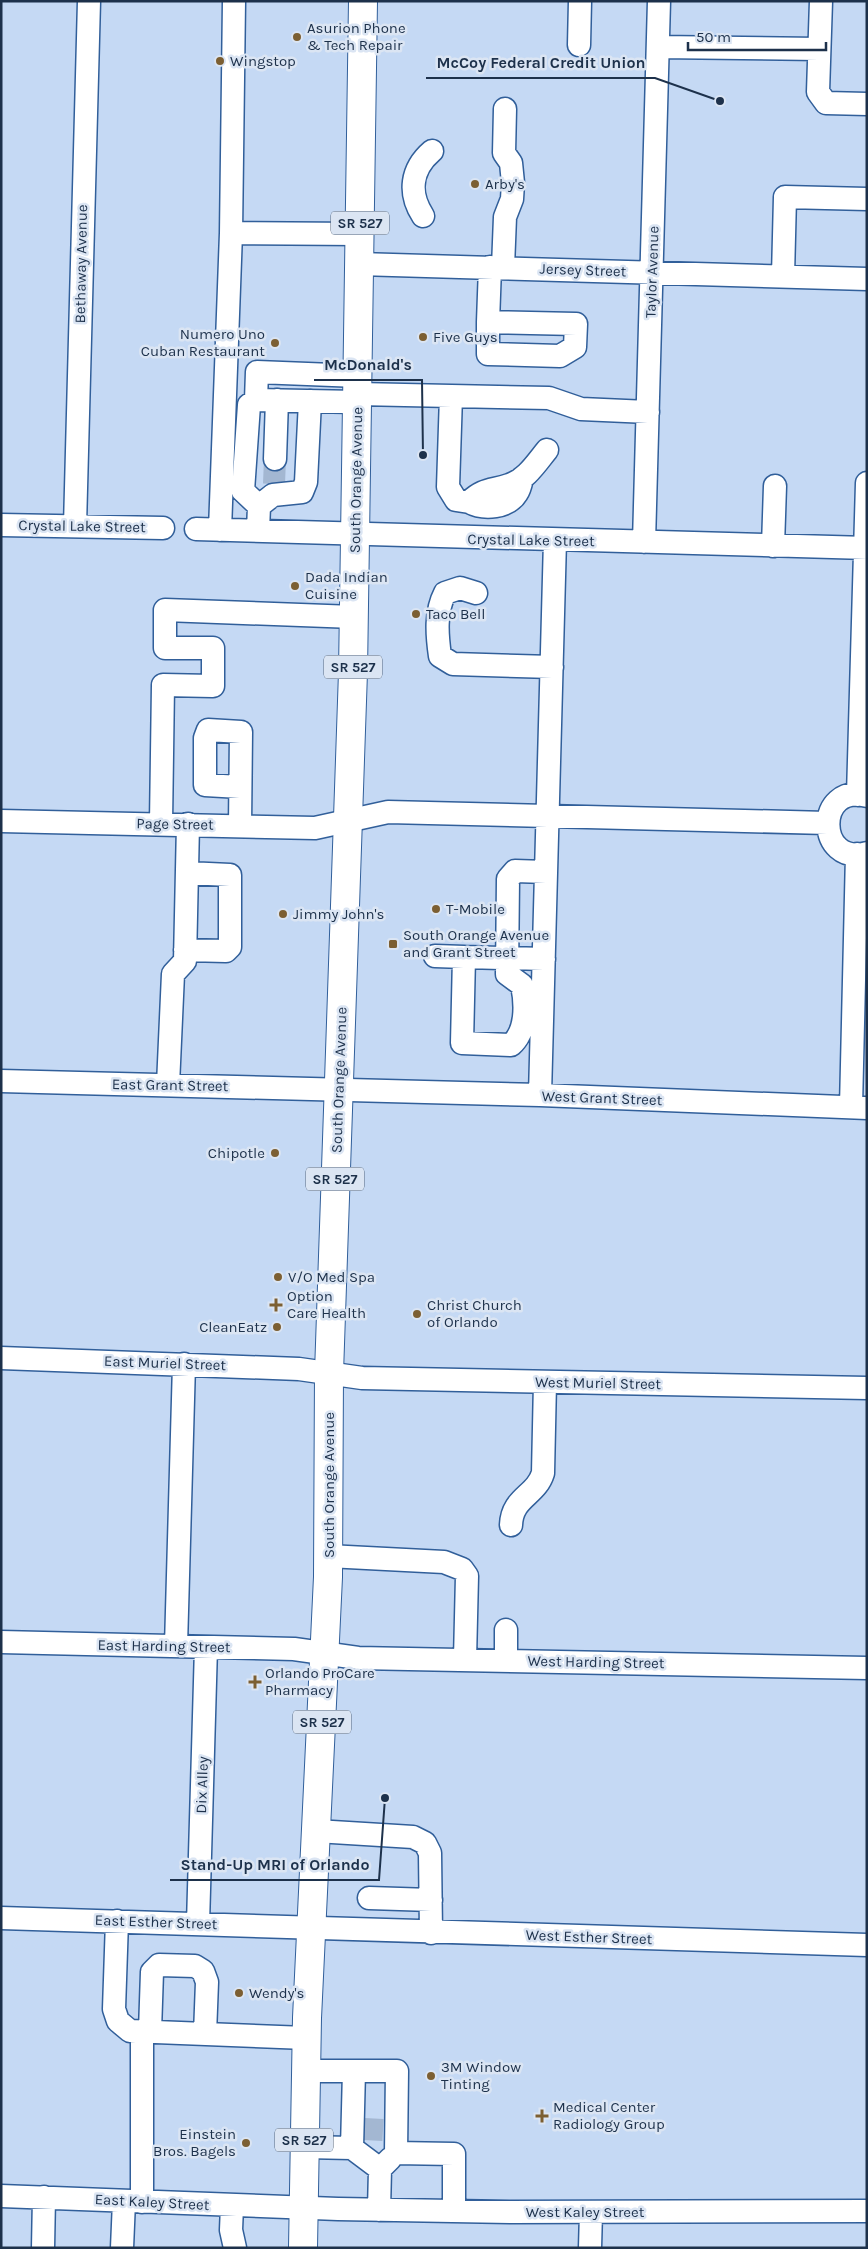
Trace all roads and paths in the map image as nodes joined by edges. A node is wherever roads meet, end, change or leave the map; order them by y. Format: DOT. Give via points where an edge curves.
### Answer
graph roads {
  1 [pos="89,1"];
  2 [pos="234,1"];
  3 [pos="363,1"];
  4 [pos="580,1"];
  5 [pos="659,1"];
  6 [pos="821,1"];
  7 [pos="579,45"];
  8 [pos="658,47"];
  9 [pos="820,49"];
  10 [pos="867,104"];
  11 [pos="505,109"];
  12 [pos="432,151"];
  13 [pos="867,199"];
  14 [pos="423,216"];
  15 [pos="231,233"];
  16 [pos="360,234"];
  17 [pos="359,264"];
  18 [pos="497,267"];
  19 [pos="652,273"];
  20 [pos="783,276"];
  21 [pos="867,278"];
  22 [pos="488,322"];
  23 [pos="358,390"];
  24 [pos="451,396"];
  25 [pos="267,400"];
  26 [pos="310,401"];
  27 [pos="648,412"];
  28 [pos="547,450"];
  29 [pos="275,460"];
  30 [pos="867,483"];
  31 [pos="774,486"];
  32 [pos="269,495"];
  33 [pos="1,525"];
  34 [pos="75,526"];
  35 [pos="163,528"];
  36 [pos="196,529"];
  37 [pos="220,530"];
  38 [pos="258,531"];
  39 [pos="355,534"];
  40 [pos="555,540"];
  41 [pos="644,542"];
  42 [pos="773,546"];
  43 [pos="866,548"];
  44 [pos="476,593"];
  45 [pos="354,617"];
  46 [pos="552,667"];
  47 [pos="864,698"];
  48 [pos="240,787"];
  49 [pos="862,795"];
  50 [pos="548,816"];
  51 [pos="348,820"];
  52 [pos="1,821"];
  53 [pos="161,823"];
  54 [pos="188,824"];
  55 [pos="827,824"];
  56 [pos="240,826"];
  57 [pos="862,854"];
  58 [pos="546,872"];
  59 [pos="187,873"];
  60 [pos="185,950"];
  61 [pos="435,956"];
  62 [pos="464,957"];
  63 [pos="506,957"];
  64 [pos="544,959"];
  65 [pos="1,1081"];
  66 [pos="168,1085"];
  67 [pos="338,1090"];
  68 [pos="540,1095"];
  69 [pos="859,1107"];
  70 [pos="1,1358"];
  71 [pos="184,1364"];
  72 [pos="329,1373"];
  73 [pos="545,1382"];
  74 [pos="867,1388"];
  75 [pos="511,1525"];
  76 [pos="328,1556"];
  77 [pos="506,1630"];
  78 [pos="1,1642"];
  79 [pos="176,1646"];
  80 [pos="206,1647"];
  81 [pos="326,1653"];
  82 [pos="465,1659"];
  83 [pos="506,1660"];
  84 [pos="867,1668"];
  85 [pos="316,1832"];
  86 [pos="369,1898"];
  87 [pos="431,1900"];
  88 [pos="1,1918"];
  89 [pos="116,1921"];
  90 [pos="198,1924"];
  91 [pos="312,1928"];
  92 [pos="431,1933"];
  93 [pos="867,1945"];
  94 [pos="146,2031"];
  95 [pos="205,2034"];
  96 [pos="306,2038"];
  97 [pos="305,2071"];
  98 [pos="354,2071"];
  99 [pos="369,2133"];
  100 [pos="304,2147"];
  101 [pos="396,2153"];
  102 [pos="380,2169"];
  103 [pos="1,2196"];
  104 [pos="44,2197"];
  105 [pos="133,2202"];
  106 [pos="232,2206"];
  107 [pos="303,2208"];
  108 [pos="379,2210"];
  109 [pos="454,2211"];
  110 [pos="867,2211"];
  111 [pos="591,2212"];
  112 [pos="43,2248"];
  113 [pos="122,2248"];
  114 [pos="236,2248"];
  115 [pos="303,2248"];
  116 [pos="590,2248"];
  1 -- 34 [label="street, Bethaway Avenue"];
  2 -- 15 [label="street"];
  3 -- 16 [label="main road, South Orange Avenue / SR 527"];
  4 -- 7 [label="street"];
  5 -- 8 [label="street, Taylor Avenue"];
  6 -- 9 [label="street"];
  8 -- 9 [label="street"];
  8 -- 19 [label="street, Taylor Avenue"];
  9 -- 10 [label="street" via="818,92 826,104"];
  11 -- 18 [label="street" via="504,153 511,163 513,183"];
  12 -- 14 [label="street" via="419,166 412,185 416,205"];
  13 -- 20 [label="street" via="785,197"];
  15 -- 16 [label="street"];
  15 -- 37 [label="street"];
  16 -- 17 [label="main road, South Orange Avenue / SR 527"];
  17 -- 18 [label="street, Jersey Street"];
  17 -- 23 [label="main road, South Orange Avenue / SR 527"];
  18 -- 19 [label="street, Jersey Street"];
  18 -- 22 [label="street"];
  19 -- 20 [label="street, Jersey Street"];
  19 -- 27 [label="street, Taylor Avenue"];
  20 -- 21 [label="street, Jersey Street"];
  22 -- 22 [label="street" via="576,324 575,347 560,356 488,354"];
  23 -- 24 [label="street"];
  23 -- 25 [label="street" via="257,372"];
  23 -- 26 [label="street"];
  23 -- 39 [label="main road, South Orange Avenue / SR 527"];
  24 -- 27 [label="street" via="549,398 582,409"];
  24 -- 28 [label="street" via="448,488 456,500 469,502 479,493 510,485 522,478"];
  25 -- 26 [label="street"];
  25 -- 29 [label="street"];
  25 -- 32 [label="street" via="249,405 243,491"];
  26 -- 32 [label="street" via="306,482 302,492"];
  27 -- 41 [label="street, Taylor Avenue"];
  30 -- 43 [label="street"];
  31 -- 42 [label="street"];
  32 -- 38 [label="street"];
  33 -- 34 [label="street, Crystal Lake Street"];
  34 -- 35 [label="street, Crystal Lake Street"];
  36 -- 37 [label="street, Crystal Lake Street"];
  37 -- 38 [label="street, Crystal Lake Street"];
  38 -- 39 [label="street, Crystal Lake Street"];
  39 -- 40 [label="street, Crystal Lake Street"];
  39 -- 45 [label="main road, South Orange Avenue / SR 527"];
  40 -- 41 [label="street, Crystal Lake Street"];
  40 -- 46 [label="street"];
  41 -- 42 [label="street, Crystal Lake Street"];
  42 -- 43 [label="street, Crystal Lake Street"];
  43 -- 47 [label="street"];
  44 -- 46 [label="street" via="460,588 445,592 440,604 437,636 440,656 453,664"];
  45 -- 51 [label="main road, South Orange Avenue / SR 527"];
  45 -- 53 [label="street" via="165,610 165,648 213,648 213,686 164,685"];
  46 -- 50 [label="street"];
  47 -- 49 [label="street"];
  48 -- 48 [label="street" via="205,785 206,733 220,730 241,732"];
  48 -- 56 [label="street"];
  49 -- 55 [label="street" via="847,797 837,803"];
  50 -- 51 [label="street, Page Street" via="388,812"];
  50 -- 55 [label="street, Page Street"];
  50 -- 58 [label="street"];
  51 -- 56 [label="street, Page Street" via="315,828"];
  51 -- 67 [label="main road, South Orange Avenue / SR 527"];
  52 -- 53 [label="street, Page Street"];
  53 -- 54 [label="street, Page Street"];
  54 -- 56 [label="street, Page Street"];
  54 -- 59 [label="street"];
  55 -- 57 [label="street" via="835,845 845,852"];
  57 -- 69 [label="street"];
  58 -- 63 [label="street" via="515,871 508,879"];
  58 -- 64 [label="street"];
  59 -- 60 [label="street"];
  59 -- 60 [label="street" via="230,875 230,947 226,951"];
  60 -- 66 [label="street" via="185,960 173,974"];
  61 -- 62 [label="street"];
  62 -- 63 [label="street"];
  62 -- 63 [label="street" via="462,1043 511,1045 524,1026 524,993 522,984 507,974"];
  63 -- 64 [label="street"];
  64 -- 68 [label="street"];
  65 -- 66 [label="street, East Grant Street"];
  66 -- 67 [label="street, East Grant Street"];
  67 -- 68 [label="street, West Grant Street"];
  67 -- 72 [label="main road, South Orange Avenue / SR 527"];
  68 -- 69 [label="street, West Grant Street"];
  70 -- 71 [label="street, East Muriel Street"];
  71 -- 72 [label="street, East Muriel Street"];
  71 -- 79 [label="street"];
  72 -- 73 [label="street, West Muriel Street" via="362,1378"];
  72 -- 76 [label="main road, South Orange Avenue / SR 527"];
  73 -- 74 [label="street, West Muriel Street"];
  73 -- 75 [label="street" via="543,1473 540,1484 514,1509"];
  76 -- 81 [label="main road, South Orange Avenue / SR 527"];
  76 -- 82 [label="street" via="444,1562 462,1568 466,1576"];
  77 -- 83 [label="street"];
  78 -- 79 [label="street, East Harding Street"];
  79 -- 80 [label="street, East Harding Street"];
  80 -- 81 [label="street, East Harding Street"];
  80 -- 90 [label="street, Dix Alley"];
  81 -- 82 [label="street, West Harding Street" via="358,1658"];
  81 -- 85 [label="main road, South Orange Avenue / SR 527"];
  82 -- 83 [label="street, West Harding Street"];
  83 -- 84 [label="street, West Harding Street"];
  85 -- 87 [label="street" via="413,1837 425,1843 430,1852"];
  85 -- 91 [label="main road, South Orange Avenue / SR 527"];
  86 -- 87 [label="street"];
  87 -- 92 [label="street"];
  88 -- 89 [label="street, East Esther Street"];
  89 -- 90 [label="street, East Esther Street"];
  89 -- 94 [label="street" via="114,2009 118,2021 130,2031"];
  90 -- 91 [label="street, East Esther Street"];
  91 -- 92 [label="street, West Esther Street"];
  91 -- 96 [label="main road, South Orange Avenue / SR 527"];
  92 -- 93 [label="street, West Esther Street"];
  94 -- 95 [label="street"];
  94 -- 95 [label="street" via="152,1972 159,1965 195,1966 203,1971 207,1982"];
  94 -- 105 [label="street"];
  95 -- 96 [label="street"];
  96 -- 97 [label="main road, South Orange Avenue / SR 527"];
  97 -- 98 [label="street"];
  97 -- 100 [label="main road, South Orange Avenue / SR 527"];
  98 -- 99 [label="street"];
  98 -- 99 [label="street" via="397,2071"];
  99 -- 100 [label="street"];
  99 -- 101 [label="street"];
  99 -- 102 [label="street"];
  100 -- 107 [label="main road, South Orange Avenue / SR 527"];
  101 -- 102 [label="street"];
  101 -- 109 [label="street" via="454,2154"];
  102 -- 108 [label="street"];
  103 -- 104 [label="street, East Kaley Street"];
  104 -- 105 [label="street, East Kaley Street"];
  104 -- 112 [label="street"];
  105 -- 106 [label="street, East Kaley Street"];
  105 -- 113 [label="street"];
  106 -- 107 [label="street, East Kaley Street"];
  106 -- 114 [label="street" via="231,2230"];
  107 -- 108 [label="street, West Kaley Street"];
  107 -- 115 [label="main road, South Orange Avenue / SR 527"];
  108 -- 109 [label="street, West Kaley Street"];
  109 -- 111 [label="street, West Kaley Street"];
  110 -- 111 [label="street, West Kaley Street"];
  111 -- 116 [label="street"];
}
